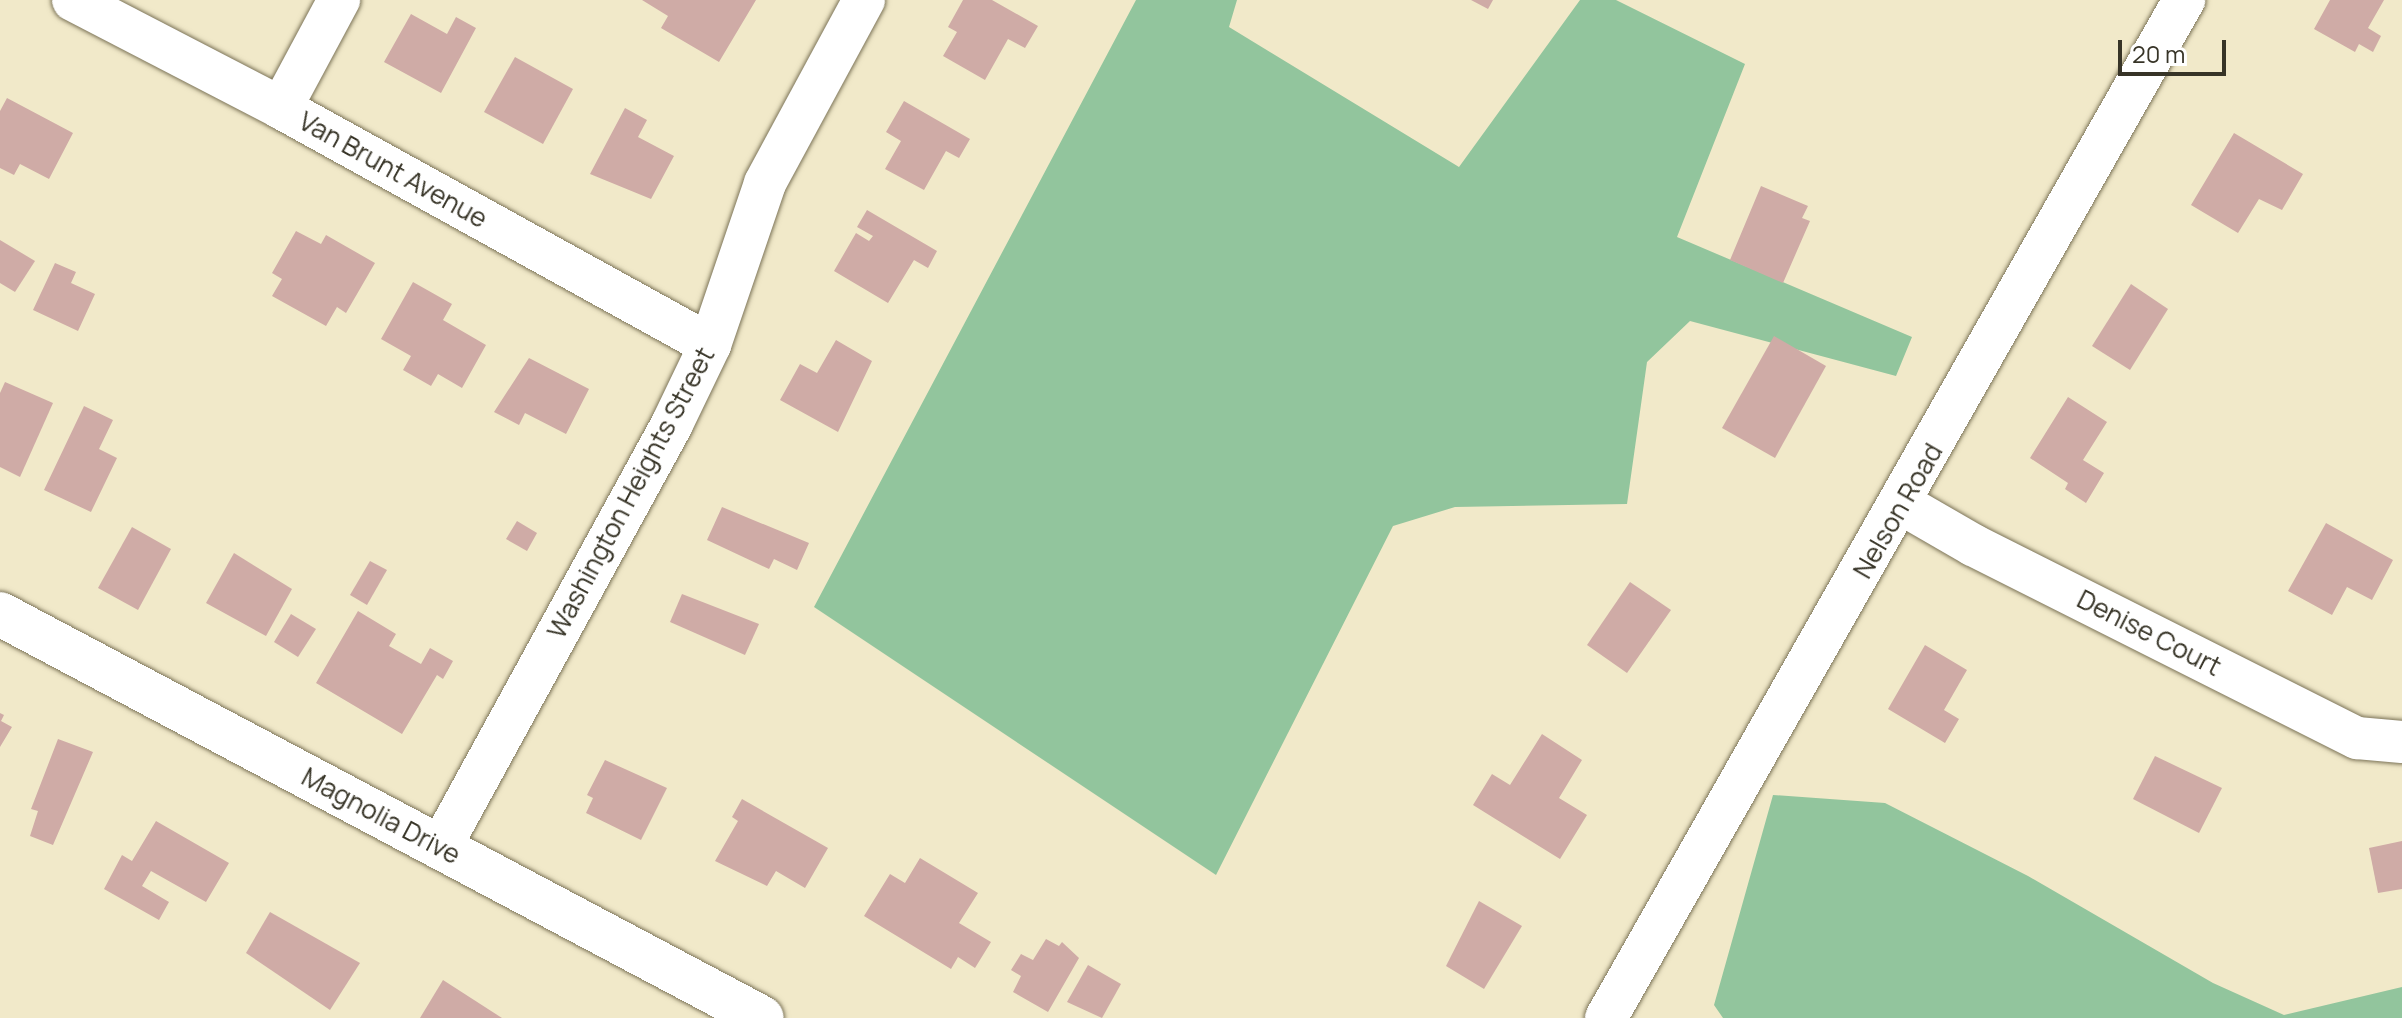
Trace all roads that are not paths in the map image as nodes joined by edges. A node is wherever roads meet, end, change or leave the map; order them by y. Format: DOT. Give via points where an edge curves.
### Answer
graph roads {
  1 [pos="73,0"];
  2 [pos="339,0"];
  3 [pos="864,0"];
  4 [pos="2184,0"];
  5 [pos="281,108"];
  6 [pos="710,345"];
  7 [pos="1902,504"];
  8 [pos="0,614"];
  9 [pos="2402,742"];
  10 [pos="440,848"];
  11 [pos="762,1018"];
  12 [pos="1606,1018"];
  1 -- 5 [label="street, Van Brunt Avenue"];
  2 -- 5 [label="street"];
  3 -- 6 [label="street, Washington Heights Street" via="765,183"];
  4 -- 7 [label="street, Nelson Road"];
  5 -- 6 [label="street, Van Brunt Avenue"];
  6 -- 10 [label="street, Washington Heights Street"];
  7 -- 9 [label="street, Denise Court" via="2357,738"];
  7 -- 12 [label="street, Nelson Road"];
  8 -- 10 [label="street, Magnolia Drive"];
  10 -- 11 [label="street, Magnolia Drive"];
}
